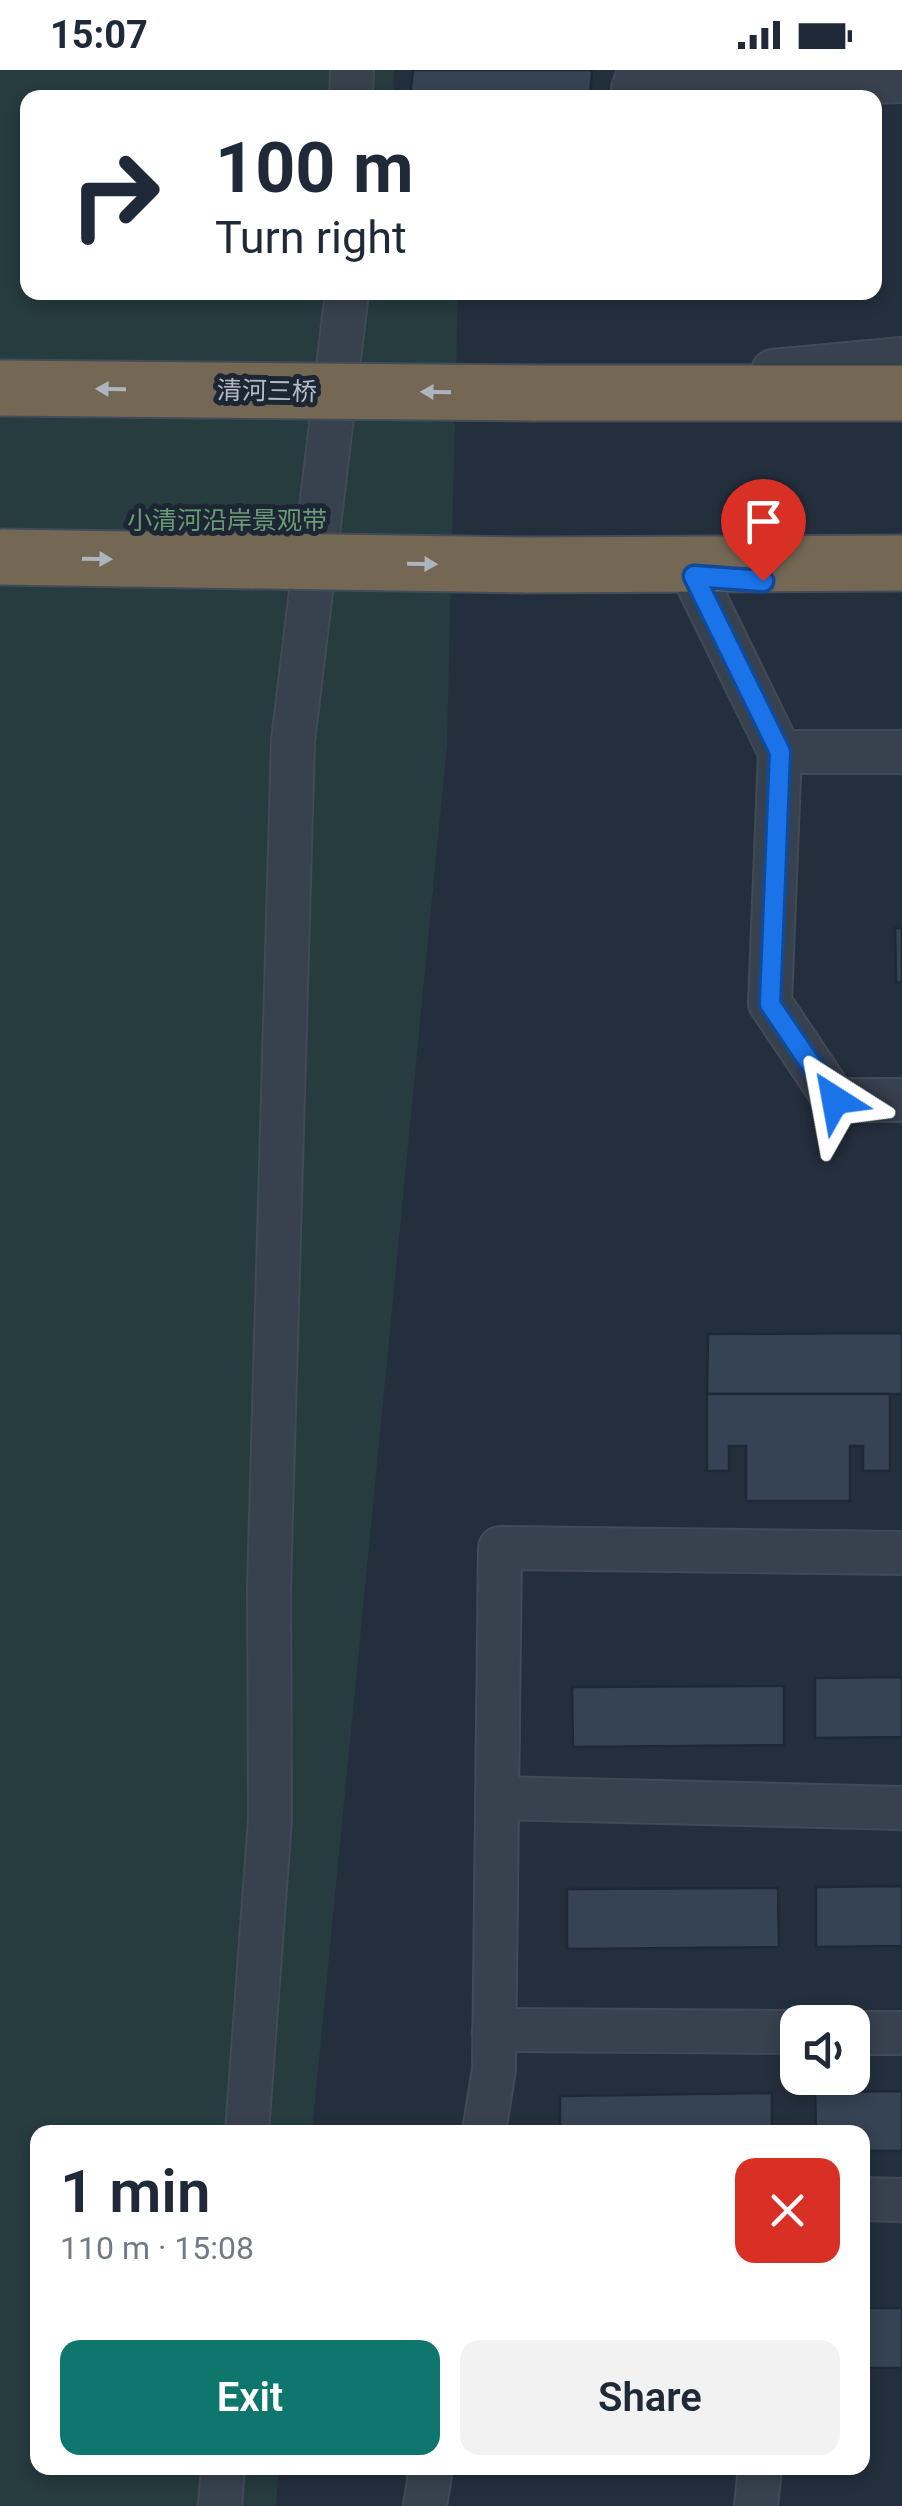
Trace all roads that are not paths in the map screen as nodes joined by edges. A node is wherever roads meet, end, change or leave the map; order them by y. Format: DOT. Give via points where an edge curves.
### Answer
graph roads {
  1 [pos="902,81"];
  2 [pos="635,85"];
  3 [pos="349,300"];
  4 [pos="902,359"];
  5 [pos="0,388"];
  6 [pos="534,393"];
  7 [pos="902,393"];
  8 [pos="0,557"];
  9 [pos="902,563"];
  10 [pos="526,566"];
  11 [pos="694,576"];
  12 [pos="902,590"];
  13 [pos="780,752"];
  14 [pos="902,752"];
  15 [pos="902,1100"];
  16 [pos="902,1553"];
  17 [pos="497,1798"];
  18 [pos="902,1808"];
  19 [pos="494,2030"];
  20 [pos="780,2032"];
  21 [pos="870,2033"];
  22 [pos="902,2033"];
  23 [pos="248,2125"];
  24 [pos="485,2125"];
  25 [pos="870,2199"];
  26 [pos="902,2200"];
  27 [pos="222,2475"];
  28 [pos="430,2475"];
  29 [pos="759,2475"];
  30 [pos="220,2506"];
  31 [pos="425,2506"];
  32 [pos="756,2506"];
  1 -- 2 [label="street"];
  3 -- 23 [label="street" via="292,742 269,1587 270,1819"];
  4 -- 6 [label="street"];
  6 -- 5 [label="highway, 清河三桥, one-way, bridge"];
  6 -- 7 [label="highway, 清河三桥"];
  8 -- 10 [label="highway, one-way, bridge"];
  9 -- 10 [label="highway"];
  10 -- 11 [label="street"];
  11 -- 12 [label="street"];
  11 -- 13 [label="street"];
  13 -- 14 [label="street"];
  13 -- 15 [label="street" via="770,1004 835,1100"];
  16 -- 17 [label="street" via="500,1548"];
  17 -- 18 [label="street"];
  17 -- 19 [label="street"];
  19 -- 20 [label="street"];
  19 -- 24 [label="street"];
  21 -- 22 [label="street"];
  25 -- 26 [label="street"];
  27 -- 30 [label="street"];
  28 -- 31 [label="street"];
  29 -- 32 [label="street"];
}
